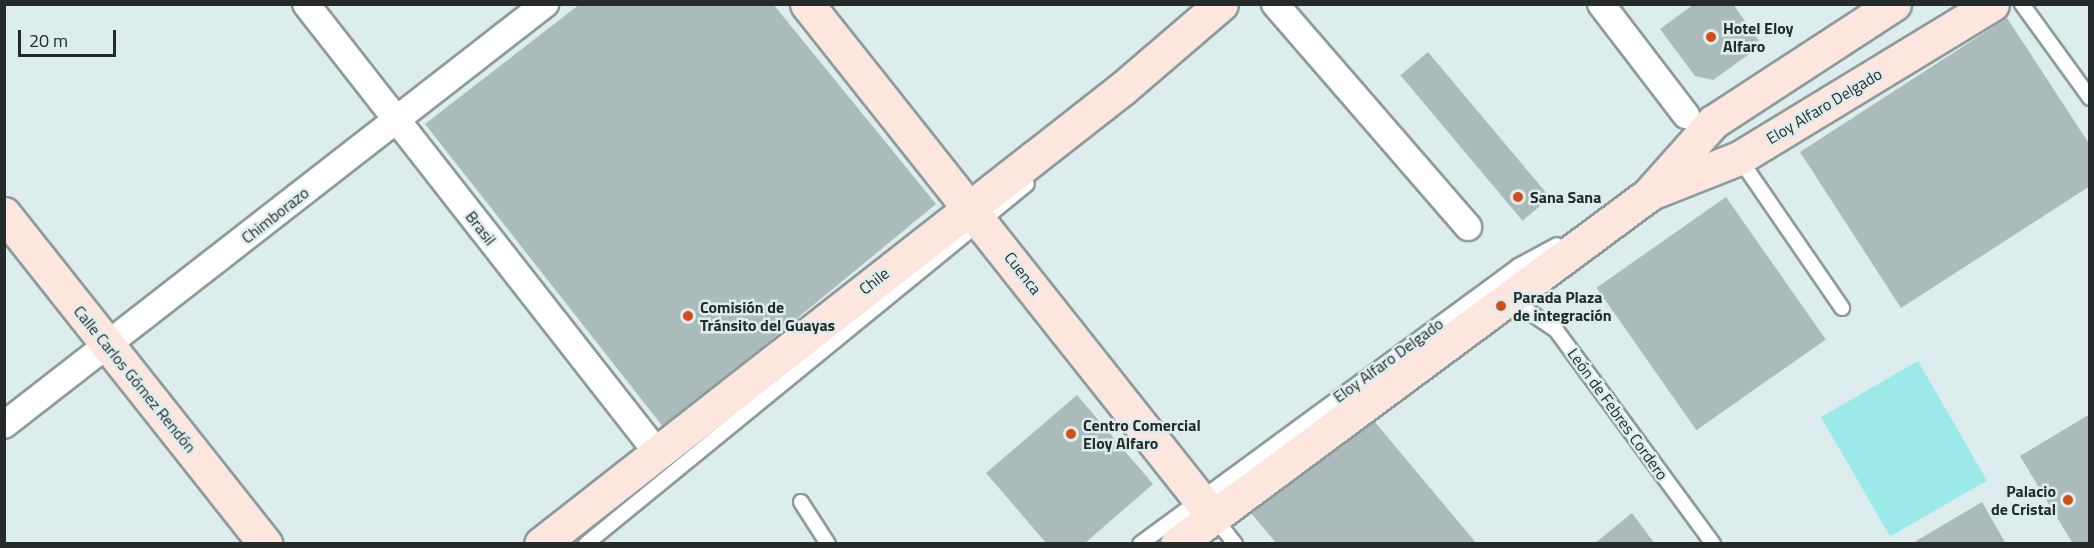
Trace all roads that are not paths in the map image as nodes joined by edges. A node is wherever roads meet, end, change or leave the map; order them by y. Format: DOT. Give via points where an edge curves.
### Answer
graph roads {
  1 [pos="306,4"];
  2 [pos="545,4"];
  3 [pos="807,4"];
  4 [pos="1221,4"];
  5 [pos="1275,4"];
  6 [pos="1601,4"];
  7 [pos="1992,4"];
  8 [pos="2022,4"];
  9 [pos="1892,6"];
  10 [pos="1123,88"];
  11 [pos="2090,98"];
  12 [pos="1686,115"];
  13 [pos="398,121"];
  14 [pos="1738,158"];
  15 [pos="1648,195"];
  16 [pos="4,214"];
  17 [pos="976,214"];
  18 [pos="1468,227"];
  19 [pos="1510,299"];
  20 [pos="1842,308"];
  21 [pos="108,343"];
  22 [pos="4,425"];
  23 [pos="656,451"];
  24 [pos="801,502"];
  25 [pos="1206,507"];
  26 [pos="266,543"];
  27 [pos="542,543"];
  28 [pos="586,543"];
  29 [pos="828,543"];
  30 [pos="1140,543"];
  31 [pos="1177,543"];
  32 [pos="1235,543"];
  33 [pos="1713,543"];
  1 -- 13 [label="street, Brasil"];
  2 -- 13 [label="street, Chimborazo"];
  3 -- 17 [label="main road, Cuenca"];
  4 -- 10 [label="main road, Chile"];
  5 -- 18 [label="street"];
  6 -- 12 [label="street"];
  7 -- 14 [label="main road, Eloy Alfaro Delgado"];
  8 -- 11 [label="lane"];
  9 -- 15 [label="main road, Eloy Alfaro Delgado" via="1713,122"];
  10 -- 17 [label="main road, Chile"];
  10 -- 17 [label="lane, Chile" via="1085,135 1047,167"];
  13 -- 21 [label="street, Chimborazo"];
  13 -- 23 [label="street, Brasil"];
  14 -- 15 [label="main road, Eloy Alfaro Delgado"];
  14 -- 20 [label="lane"];
  15 -- 19 [label="main road, Eloy Alfaro Delgado"];
  15 -- 25 [label="lane, Eloy Alfaro Delgado" via="1518,266"];
  16 -- 21 [label="main road, Calle Carlos Gómez Rendón"];
  17 -- 23 [label="main road, Chile"];
  17 -- 25 [label="main road, Cuenca"];
  17 -- 28 [label="lane, Chile"];
  19 -- 25 [label="main road, Eloy Alfaro Delgado"];
  19 -- 33 [label="lane, León de Febres Cordero" via="1556,330"];
  21 -- 22 [label="street, Chimborazo"];
  21 -- 26 [label="main road, Calle Carlos Gómez Rendón"];
  23 -- 27 [label="main road, Chile"];
  24 -- 29 [label="lane"];
  25 -- 30 [label="lane, Eloy Alfaro Delgado"];
  25 -- 31 [label="main road, Eloy Alfaro Delgado"];
  25 -- 32 [label="lane, Cuenca"];
}
